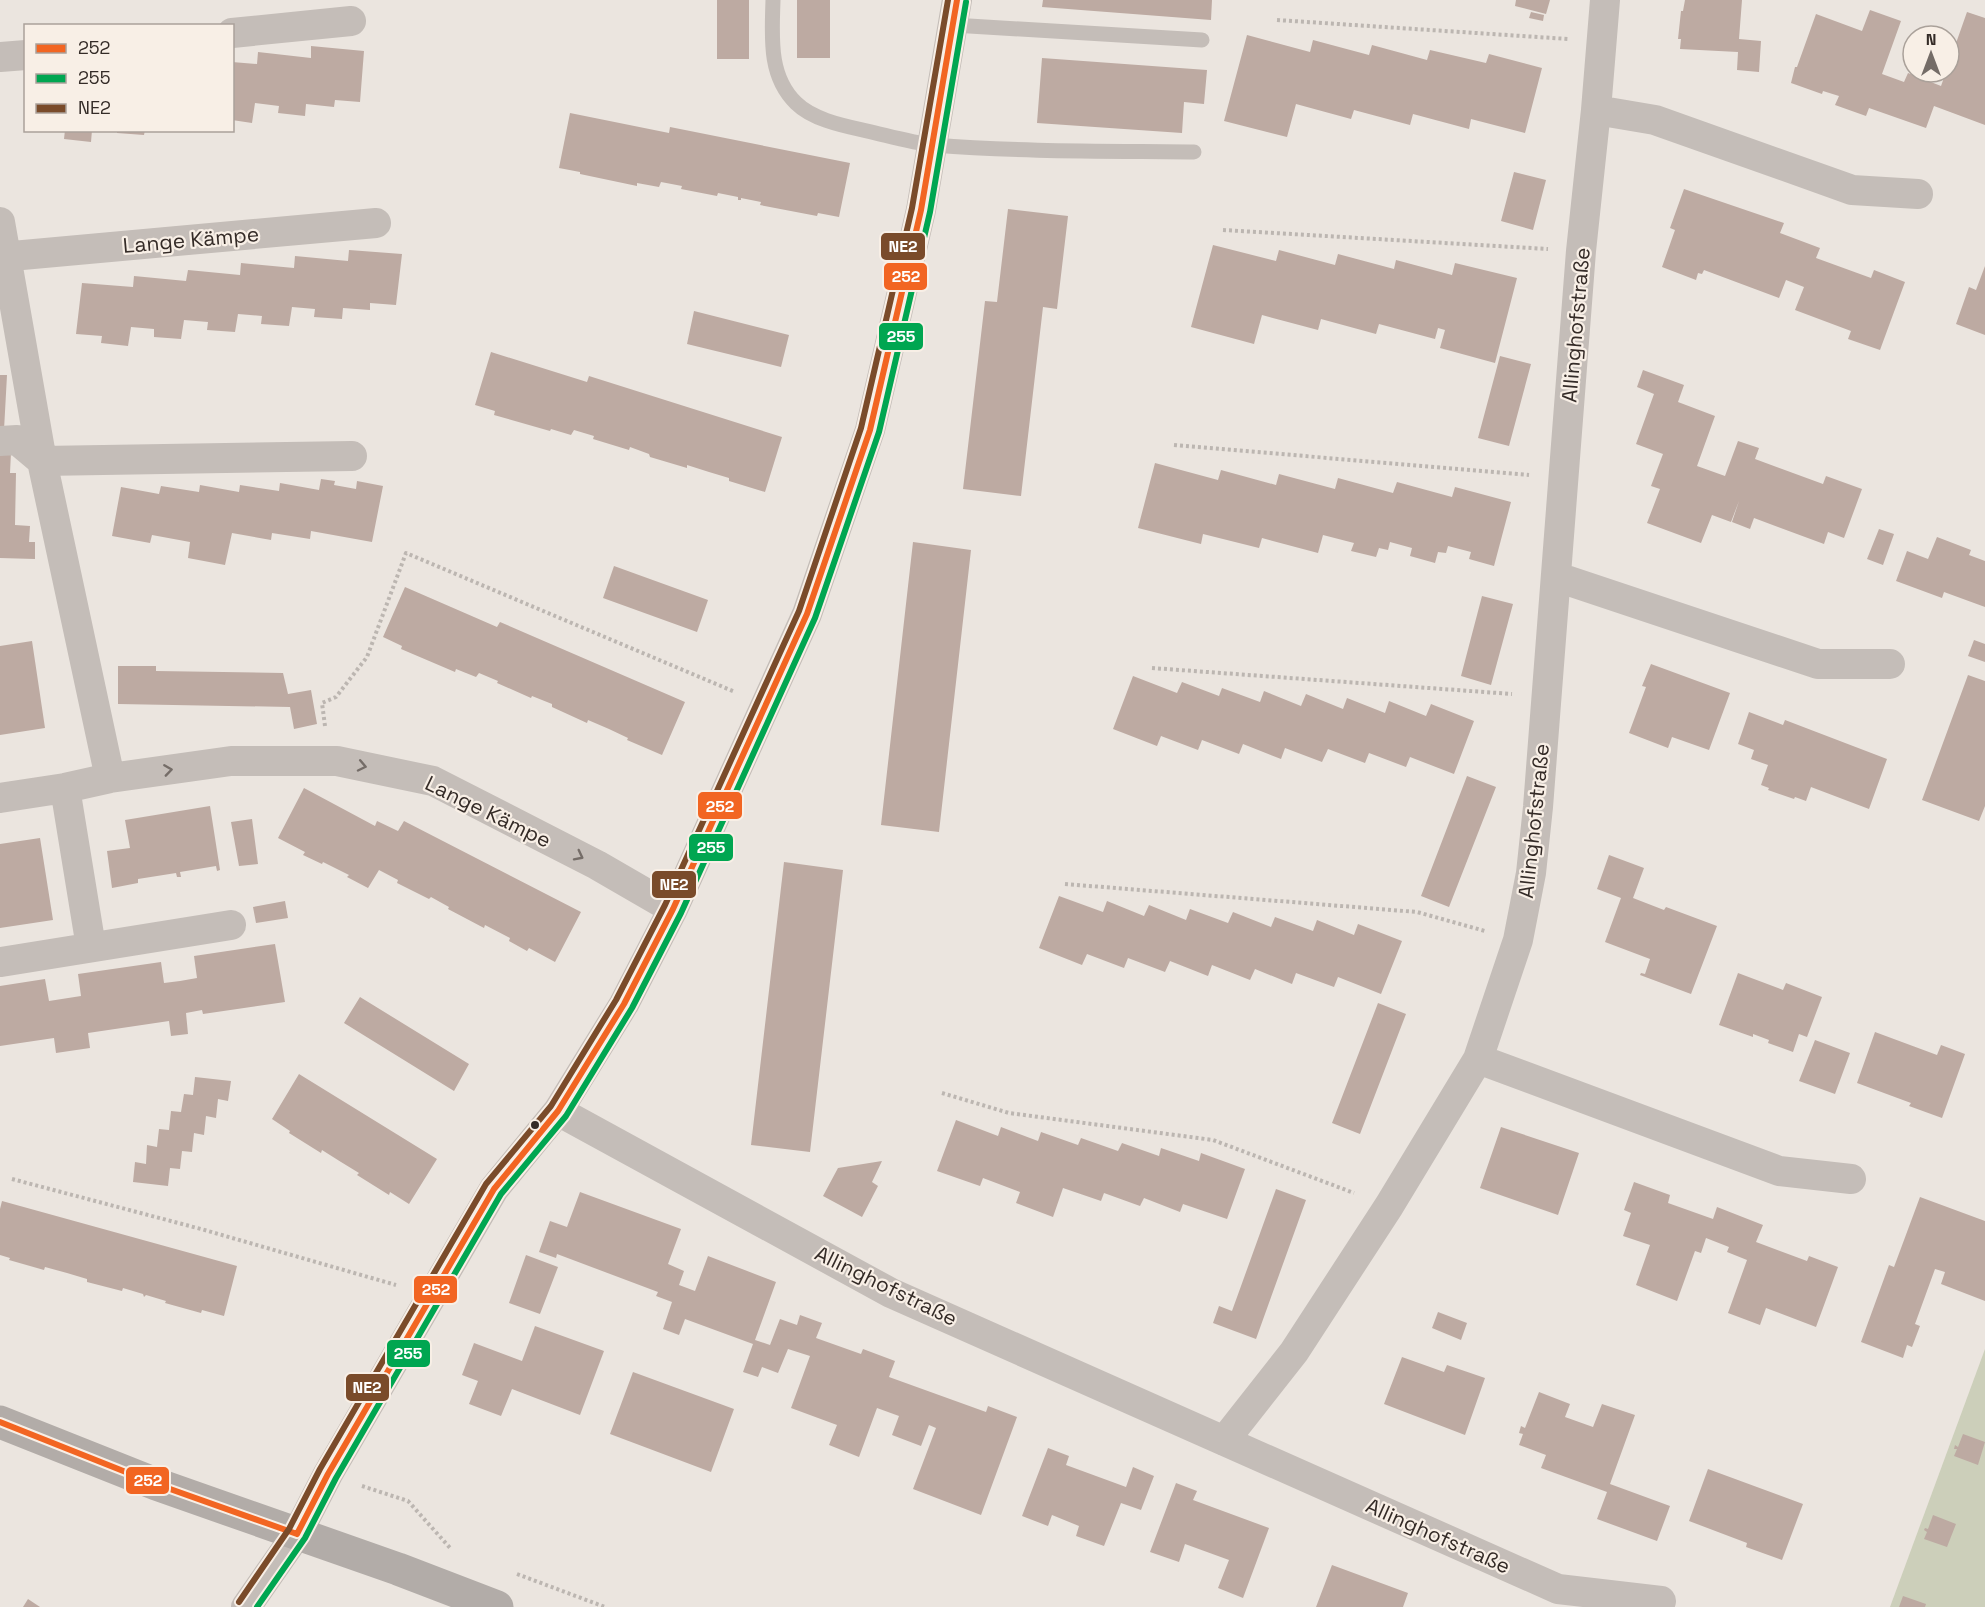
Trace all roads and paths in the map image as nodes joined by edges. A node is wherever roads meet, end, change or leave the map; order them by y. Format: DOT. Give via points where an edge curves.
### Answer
graph roads {
  1 [pos="773,0"];
  2 [pos="1605,0"];
  3 [pos="955,13"];
  4 [pos="1277,20"];
  5 [pos="351,21"];
  6 [pos="234,33"];
  7 [pos="1202,40"];
  8 [pos="1602,41"];
  9 [pos="24,55"];
  10 [pos="0,57"];
  11 [pos="1596,110"];
  12 [pos="932,145"];
  13 [pos="1194,152"];
  14 [pos="1917,194"];
  15 [pos="0,222"];
  16 [pos="376,223"];
  17 [pos="1223,230"];
  18 [pos="1581,251"];
  19 [pos="3,256"];
  20 [pos="0,441"];
  21 [pos="1174,445"];
  22 [pos="352,456"];
  23 [pos="42,461"];
  24 [pos="1563,478"];
  25 [pos="1557,577"];
  26 [pos="1890,664"];
  27 [pos="1152,668"];
  28 [pos="1545,697"];
  29 [pos="766,705"];
  30 [pos="329,760"];
  31 [pos="110,778"];
  32 [pos="65,788"];
  33 [pos="0,798"];
  34 [pos="1065,884"];
  35 [pos="673,909"];
  36 [pos="231,925"];
  37 [pos="1518,940"];
  38 [pos="91,947"];
  39 [pos="1,962"];
  40 [pos="1478,1059"];
  41 [pos="942,1093"];
  42 [pos="558,1111"];
  43 [pos="12,1179"];
  44 [pos="1851,1179"];
  45 [pos="1389,1206"];
  46 [pos="431,1295"];
  47 [pos="0,1422"];
  48 [pos="1224,1441"];
  49 [pos="328,1474"];
  50 [pos="297,1534"];
  51 [pos="452,1550"];
  52 [pos="507,1571"];
  53 [pos="1661,1601"];
  54 [pos="246,1607"];
  55 [pos="497,1607"];
  56 [pos="605,1607"];
  1 -- 12 [label="lane" via="772,48 776,70 797,105 831,123"];
  2 -- 8 [label="street, Allinghofstraße"];
  3 -- 7 [label="lane"];
  3 -- 12 [label="street"];
  4 -- 8 [label="path"];
  5 -- 6 [label="street"];
  8 -- 11 [label="street, Allinghofstraße"];
  9 -- 10 [label="street"];
  11 -- 14 [label="street" via="1655,120 1852,190"];
  11 -- 18 [label="street, Allinghofstraße"];
  12 -- 13 [label="lane"];
  12 -- 29 [label="street" via="921,210 870,429 807,615"];
  15 -- 19 [label="street"];
  16 -- 19 [label="street, Lange Kämpe"];
  17 -- 18 [label="path"];
  18 -- 24 [label="street, Allinghofstraße"];
  19 -- 23 [label="street"];
  20 -- 23 [label="street" via="17,440"];
  21 -- 24 [label="path"];
  22 -- 23 [label="street"];
  23 -- 31 [label="street"];
  24 -- 25 [label="street, Allinghofstraße"];
  25 -- 26 [label="street" via="1818,664"];
  25 -- 28 [label="street, Allinghofstraße"];
  27 -- 28 [label="path"];
  28 -- 37 [label="street, Allinghofstraße" via="1531,873"];
  29 -- 30 [label="path" via="406,554 367,657 336,697 322,703"];
  29 -- 35 [label="street"];
  31 -- 30 [label="street, Lange Kämpe, one-way" via="231,760"];
  30 -- 35 [label="street, Lange Kämpe, one-way" via="433,781 597,865"];
  31 -- 32 [label="street, Lange Kämpe"];
  32 -- 33 [label="street, Lange Kämpe"];
  32 -- 38 [label="street"];
  34 -- 37 [label="path" via="1417,912"];
  35 -- 42 [label="street" via="624,1004"];
  36 -- 38 [label="street"];
  37 -- 40 [label="street, Allinghofstraße"];
  38 -- 39 [label="street"];
  40 -- 44 [label="street" via="1779,1171"];
  40 -- 45 [label="street, Allinghofstraße"];
  41 -- 45 [label="path" via="1009,1113 1213,1140"];
  42 -- 46 [label="street" via="494,1189"];
  42 -- 48 [label="street, Allinghofstraße" via="891,1293"];
  43 -- 46 [label="path" via="201,1228"];
  45 -- 48 [label="street, Allinghofstraße" via="1294,1353"];
  46 -- 49 [label="street"];
  47 -- 50 [label="main road"];
  48 -- 53 [label="street, Allinghofstraße" via="1558,1589"];
  49 -- 50 [label="street"];
  49 -- 51 [label="path" via="408,1501"];
  50 -- 54 [label="street"];
  50 -- 55 [label="main road"];
  52 -- 56 [label="path"];
}
